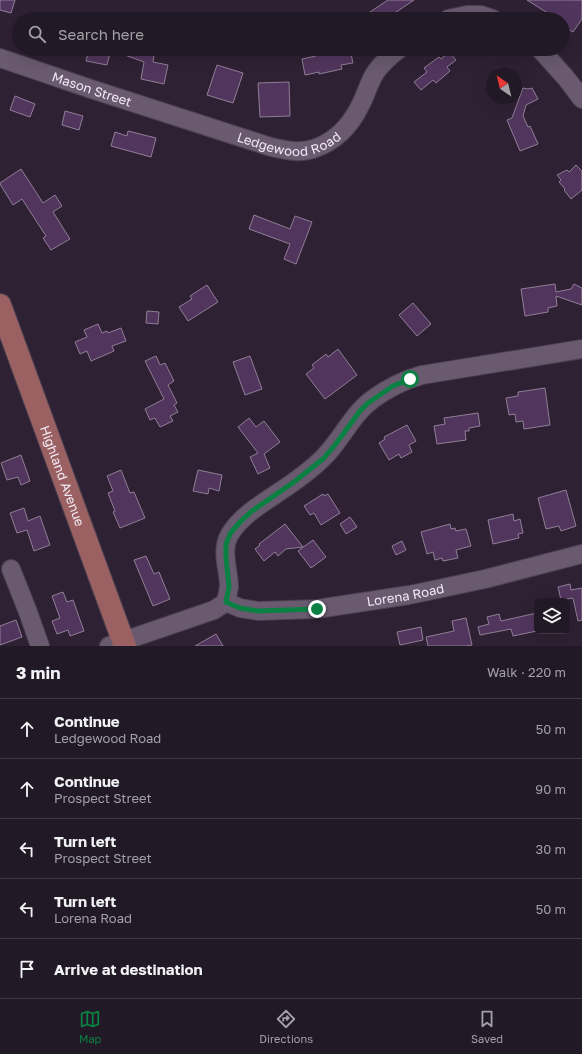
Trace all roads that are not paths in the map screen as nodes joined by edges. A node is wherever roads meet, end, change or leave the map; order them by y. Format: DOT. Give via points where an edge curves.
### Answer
graph roads {
  1 [pos="390,56"];
  2 [pos="546,56"];
  3 [pos="0,58"];
  4 [pos="582,99"];
  5 [pos="183,118"];
  6 [pos="0,305"];
  7 [pos="582,349"];
  8 [pos="582,554"];
  9 [pos="11,569"];
  10 [pos="226,602"];
  11 [pos="119,644"];
  12 [pos="40,646"];
  1 -- 5 [label="street, Ledgewood Road" via="375,73 352,120 340,134 322,146 303,151 279,149"];
  2 -- 4 [label="street"];
  3 -- 5 [label="street, Mason Street"];
  6 -- 11 [label="main road, Highland Avenue"];
  7 -- 10 [label="street" via="422,375 393,386 368,403 318,463 252,511 230,534 226,544 229,587"];
  8 -- 10 [label="street, Lorena Road" via="438,589 317,609 258,611"];
  9 -- 12 [label="street"];
  10 -- 11 [label="street" via="214,610"];
}
